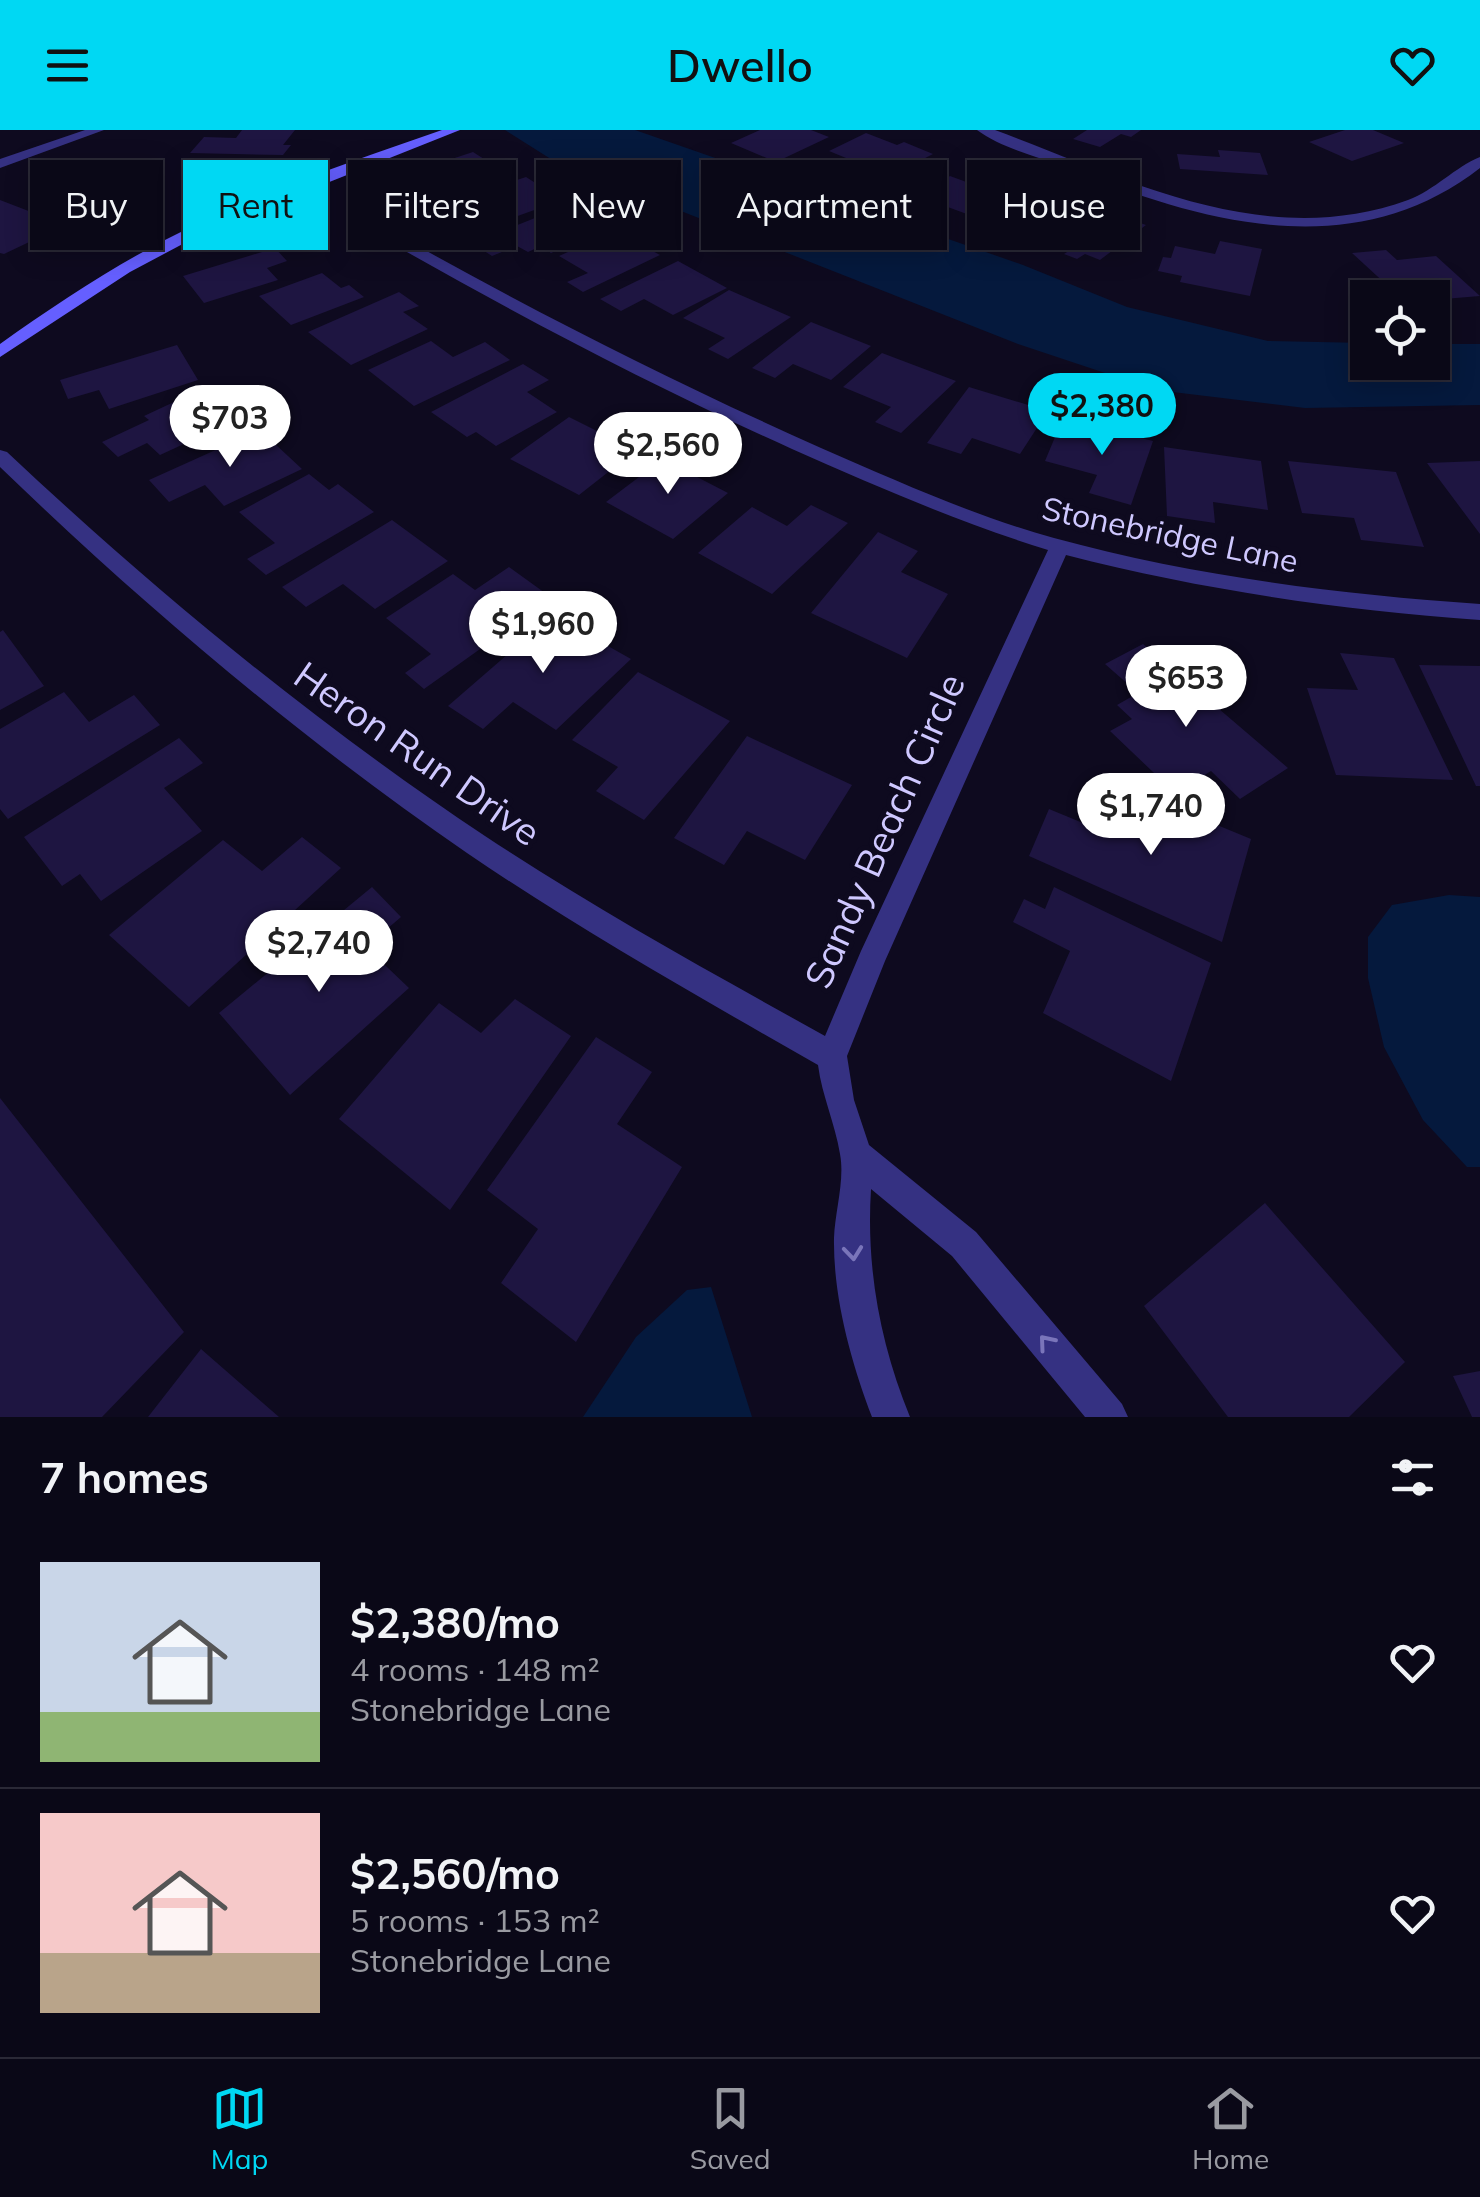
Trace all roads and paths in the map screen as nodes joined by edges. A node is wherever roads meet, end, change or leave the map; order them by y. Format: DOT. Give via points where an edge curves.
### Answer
graph roads {
  1 [pos="98,130"];
  2 [pos="454,130"];
  3 [pos="983,130"];
  4 [pos="1480,161"];
  5 [pos="0,164"];
  6 [pos="413,250"];
  7 [pos="0,352"];
  8 [pos="0,456"];
  9 [pos="1060,546"];
  10 [pos="1480,612"];
  11 [pos="832,1056"];
  12 [pos="857,1156"];
  13 [pos="891,1417"];
  14 [pos="1109,1417"];
  1 -- 5 [label="street"];
  2 -- 7 [label="street" via="183,238 88,290"];
  3 -- 4 [label="street" via="1169,201 1269,220 1372,215 1442,190"];
  6 -- 9 [label="street, Stonebridge Lane" via="737,418 921,497"];
  8 -- 11 [label="street, Heron Run Drive" via="192,632 402,793 606,928"];
  9 -- 10 [label="street, Stonebridge Lane" via="1290,594"];
  9 -- 11 [label="street, Sandy Beach Circle"];
  11 -- 12 [label="street"];
  12 -- 13 [label="street, one-way" via="854,1270 876,1379"];
  14 -- 12 [label="street, one-way" via="964,1244"];
}
